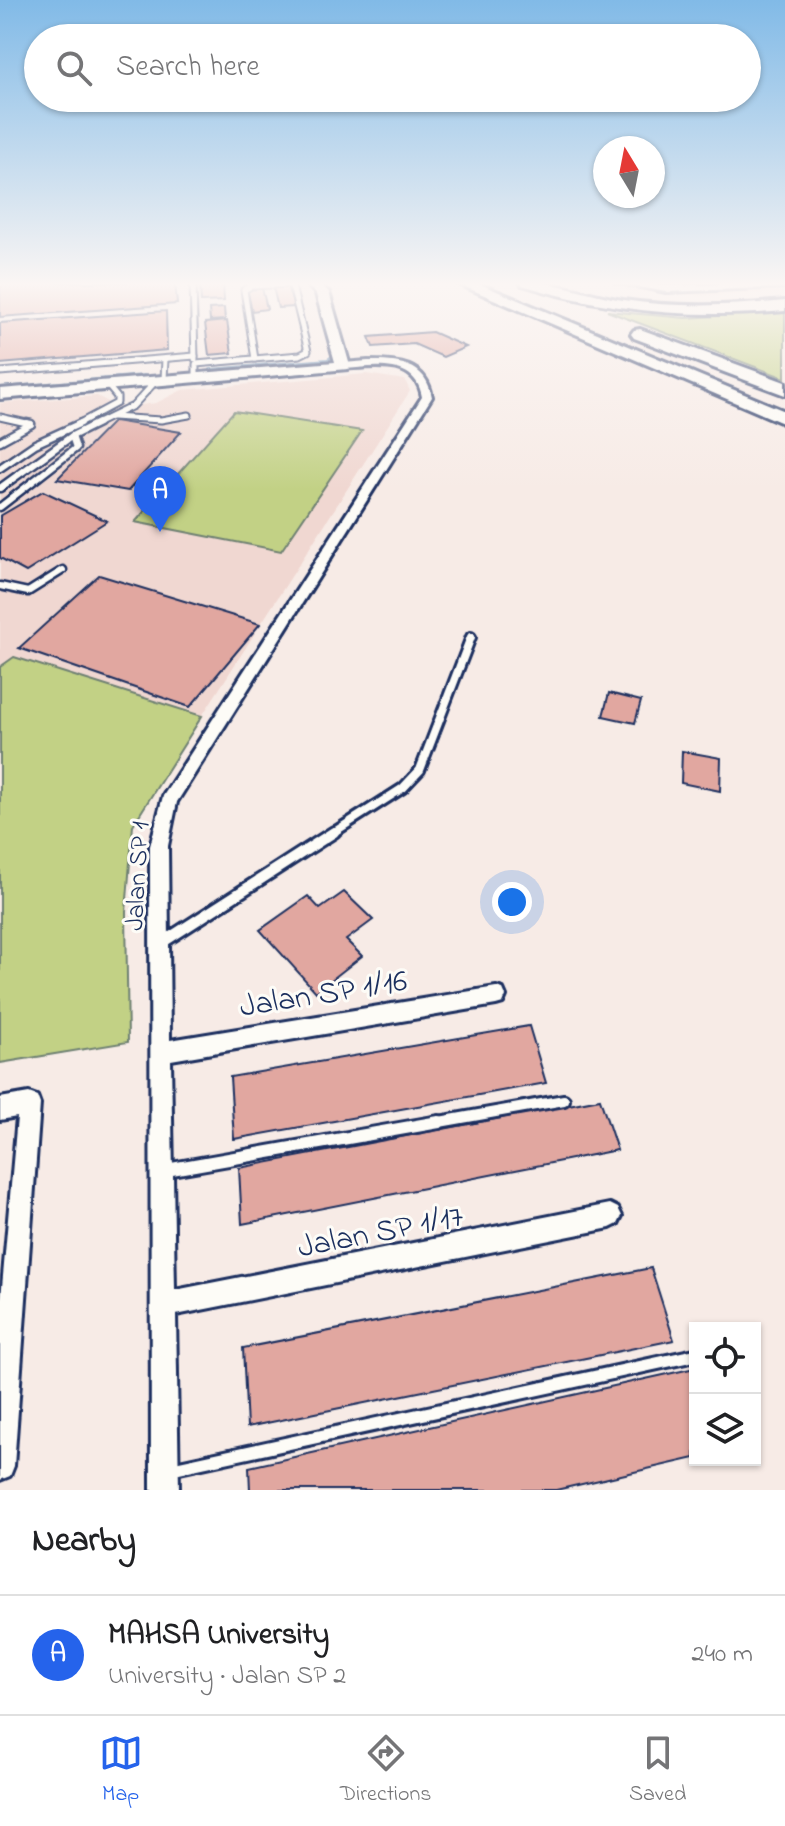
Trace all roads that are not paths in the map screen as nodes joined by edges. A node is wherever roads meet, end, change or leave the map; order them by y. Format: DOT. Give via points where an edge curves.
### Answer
graph roads {
  1 [pos="195,352"];
  2 [pos="254,352"];
  3 [pos="307,352"];
  4 [pos="339,352"];
  5 [pos="627,352"];
  6 [pos="655,352"];
  7 [pos="686,352"];
  8 [pos="195,356"];
  9 [pos="165,359"];
  10 [pos="255,359"];
  11 [pos="343,366"];
  12 [pos="196,371"];
  13 [pos="0,372"];
  14 [pos="160,381"];
  15 [pos="107,385"];
  16 [pos="785,389"];
  17 [pos="0,394"];
  18 [pos="785,402"];
  19 [pos="189,415"];
  20 [pos="0,417"];
  21 [pos="111,417"];
  22 [pos="785,418"];
  23 [pos="72,436"];
  24 [pos="0,441"];
  25 [pos="0,468"];
  26 [pos="0,488"];
  27 [pos="0,507"];
  28 [pos="63,570"];
  29 [pos="0,586"];
  30 [pos="471,637"];
  31 [pos="159,945"];
  32 [pos="496,996"];
  33 [pos="160,1052"];
  34 [pos="564,1100"];
  35 [pos="0,1109"];
  36 [pos="161,1171"];
  37 [pos="610,1216"];
  38 [pos="163,1305"];
  39 [pos="689,1356"];
  40 [pos="0,1466"];
  41 [pos="165,1470"];
  42 [pos="165,1490"];
  1 -- 8 [label="lane"];
  2 -- 10 [label="lane"];
  3 -- 10 [label="lane"];
  4 -- 11 [label="street"];
  5 -- 22 [label="highway"];
  6 -- 18 [label="highway"];
  7 -- 16 [label="highway"];
  8 -- 9 [label="lane"];
  8 -- 12 [label="lane"];
  9 -- 13 [label="lane"];
  9 -- 14 [label="lane"];
  10 -- 12 [label="lane"];
  11 -- 12 [label="street"];
  11 -- 31 [label="street, Jalan SP 1" via="405,367 423,378 427,397 169,801 159,846"];
  12 -- 14 [label="street"];
  14 -- 15 [label="street"];
  14 -- 21 [label="lane" via="133,406"];
  15 -- 17 [label="street"];
  15 -- 25 [label="lane" via="117,403 107,411 35,444"];
  19 -- 21 [label="lane" via="161,420"];
  20 -- 24 [label="lane" via="31,424"];
  21 -- 23 [label="lane"];
  23 -- 26 [label="lane"];
  23 -- 27 [label="lane" via="76,448"];
  28 -- 29 [label="lane" via="28,592"];
  30 -- 31 [label="lane" via="420,770 403,788"];
  31 -- 33 [label="street, Jalan SP 1"];
  32 -- 33 [label="street, Jalan SP 1/16"];
  33 -- 36 [label="street, Jalan SP 1"];
  34 -- 36 [label="lane"];
  35 -- 40 [label="street" via="29,1104"];
  36 -- 38 [label="street, Jalan SP 1"];
  37 -- 38 [label="street, Jalan SP 1/17"];
  38 -- 41 [label="street, Jalan SP 1"];
  39 -- 41 [label="lane"];
  41 -- 42 [label="street, Jalan SP 1"];
}
